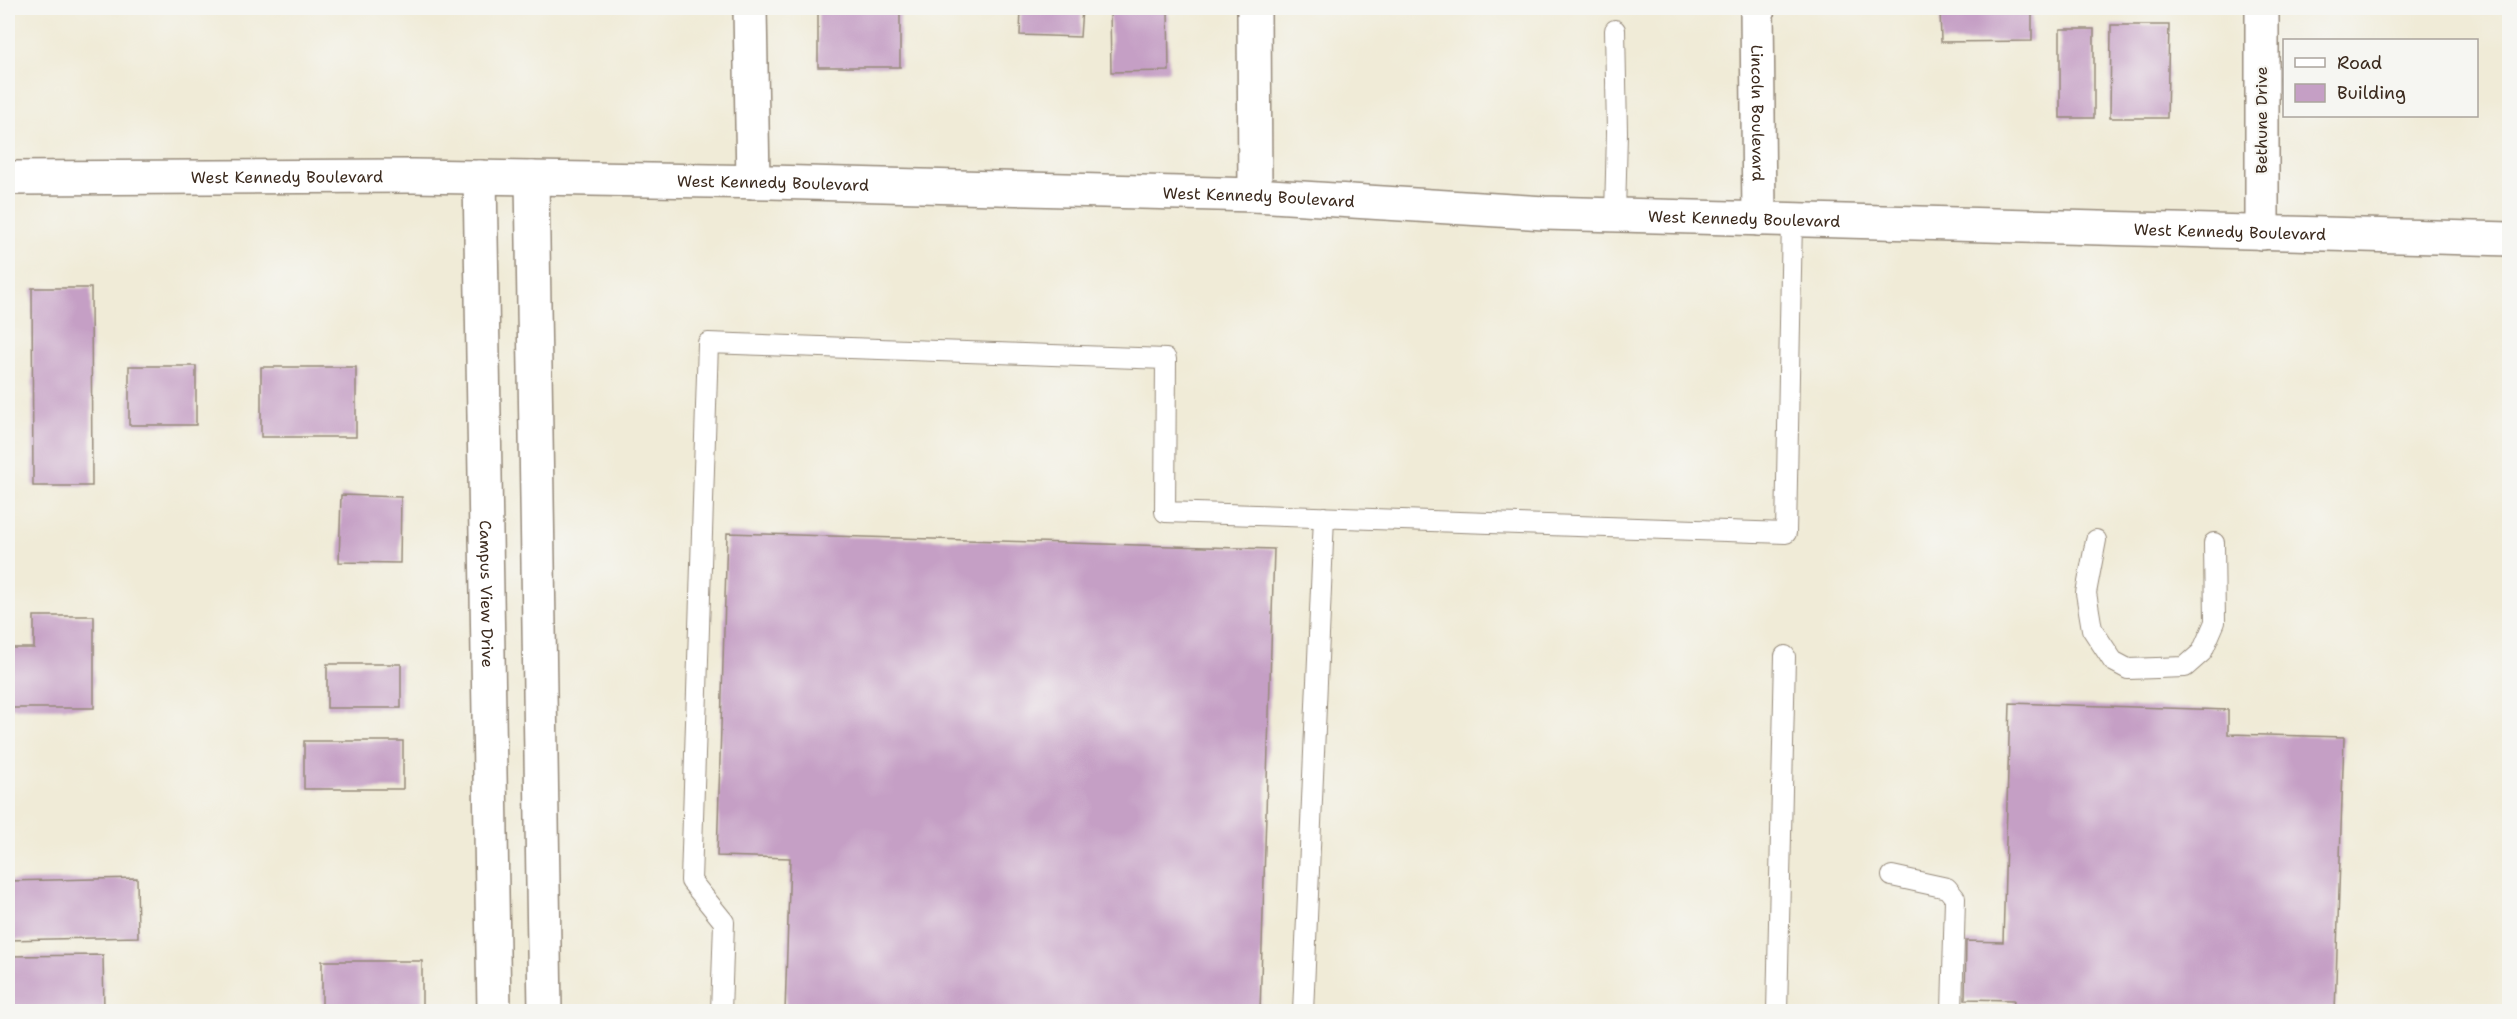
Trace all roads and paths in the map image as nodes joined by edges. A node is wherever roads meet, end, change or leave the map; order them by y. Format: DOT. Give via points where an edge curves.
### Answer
graph roads {
  1 [pos="750,8"];
  2 [pos="1254,8"];
  3 [pos="1757,8"];
  4 [pos="2262,8"];
  5 [pos="1615,30"];
  6 [pos="480,177"];
  7 [pos="8,178"];
  8 [pos="532,178"];
  9 [pos="753,182"];
  10 [pos="1255,195"];
  11 [pos="1615,215"];
  12 [pos="1760,219"];
  13 [pos="1792,219"];
  14 [pos="2262,233"];
  15 [pos="2510,239"];
  16 [pos="1324,517"];
  17 [pos="2096,540"];
  18 [pos="2214,543"];
  19 [pos="1785,656"];
  20 [pos="1893,876"];
  21 [pos="494,1011"];
  22 [pos="545,1011"];
  23 [pos="721,1011"];
  24 [pos="1303,1011"];
  25 [pos="1777,1011"];
  26 [pos="1952,1011"];
  1 -- 9 [label="main road"];
  2 -- 10 [label="main road"];
  3 -- 12 [label="main road, Lincoln Boulevard"];
  4 -- 14 [label="main road, Bethune Drive"];
  5 -- 11 [label="lane"];
  6 -- 7 [label="main road, West Kennedy Boulevard"];
  6 -- 8 [label="main road, West Kennedy Boulevard"];
  6 -- 21 [label="main road, Campus View Drive"];
  8 -- 9 [label="main road, West Kennedy Boulevard"];
  8 -- 22 [label="main road"];
  9 -- 10 [label="main road, West Kennedy Boulevard"];
  10 -- 11 [label="main road, West Kennedy Boulevard"];
  11 -- 12 [label="main road, West Kennedy Boulevard"];
  12 -- 13 [label="main road, West Kennedy Boulevard"];
  13 -- 14 [label="main road, West Kennedy Boulevard"];
  13 -- 16 [label="lane" via="1786,533"];
  14 -- 15 [label="main road, West Kennedy Boulevard"];
  16 -- 23 [label="lane" via="1165,512 1166,359 708,343 691,881 724,922"];
  16 -- 24 [label="lane"];
  17 -- 18 [label="lane" via="2086,593 2092,629 2113,661 2128,669 2185,667 2202,652 2215,622"];
  19 -- 25 [label="lane"];
  20 -- 26 [label="lane" via="1947,888 1955,898"];
}
